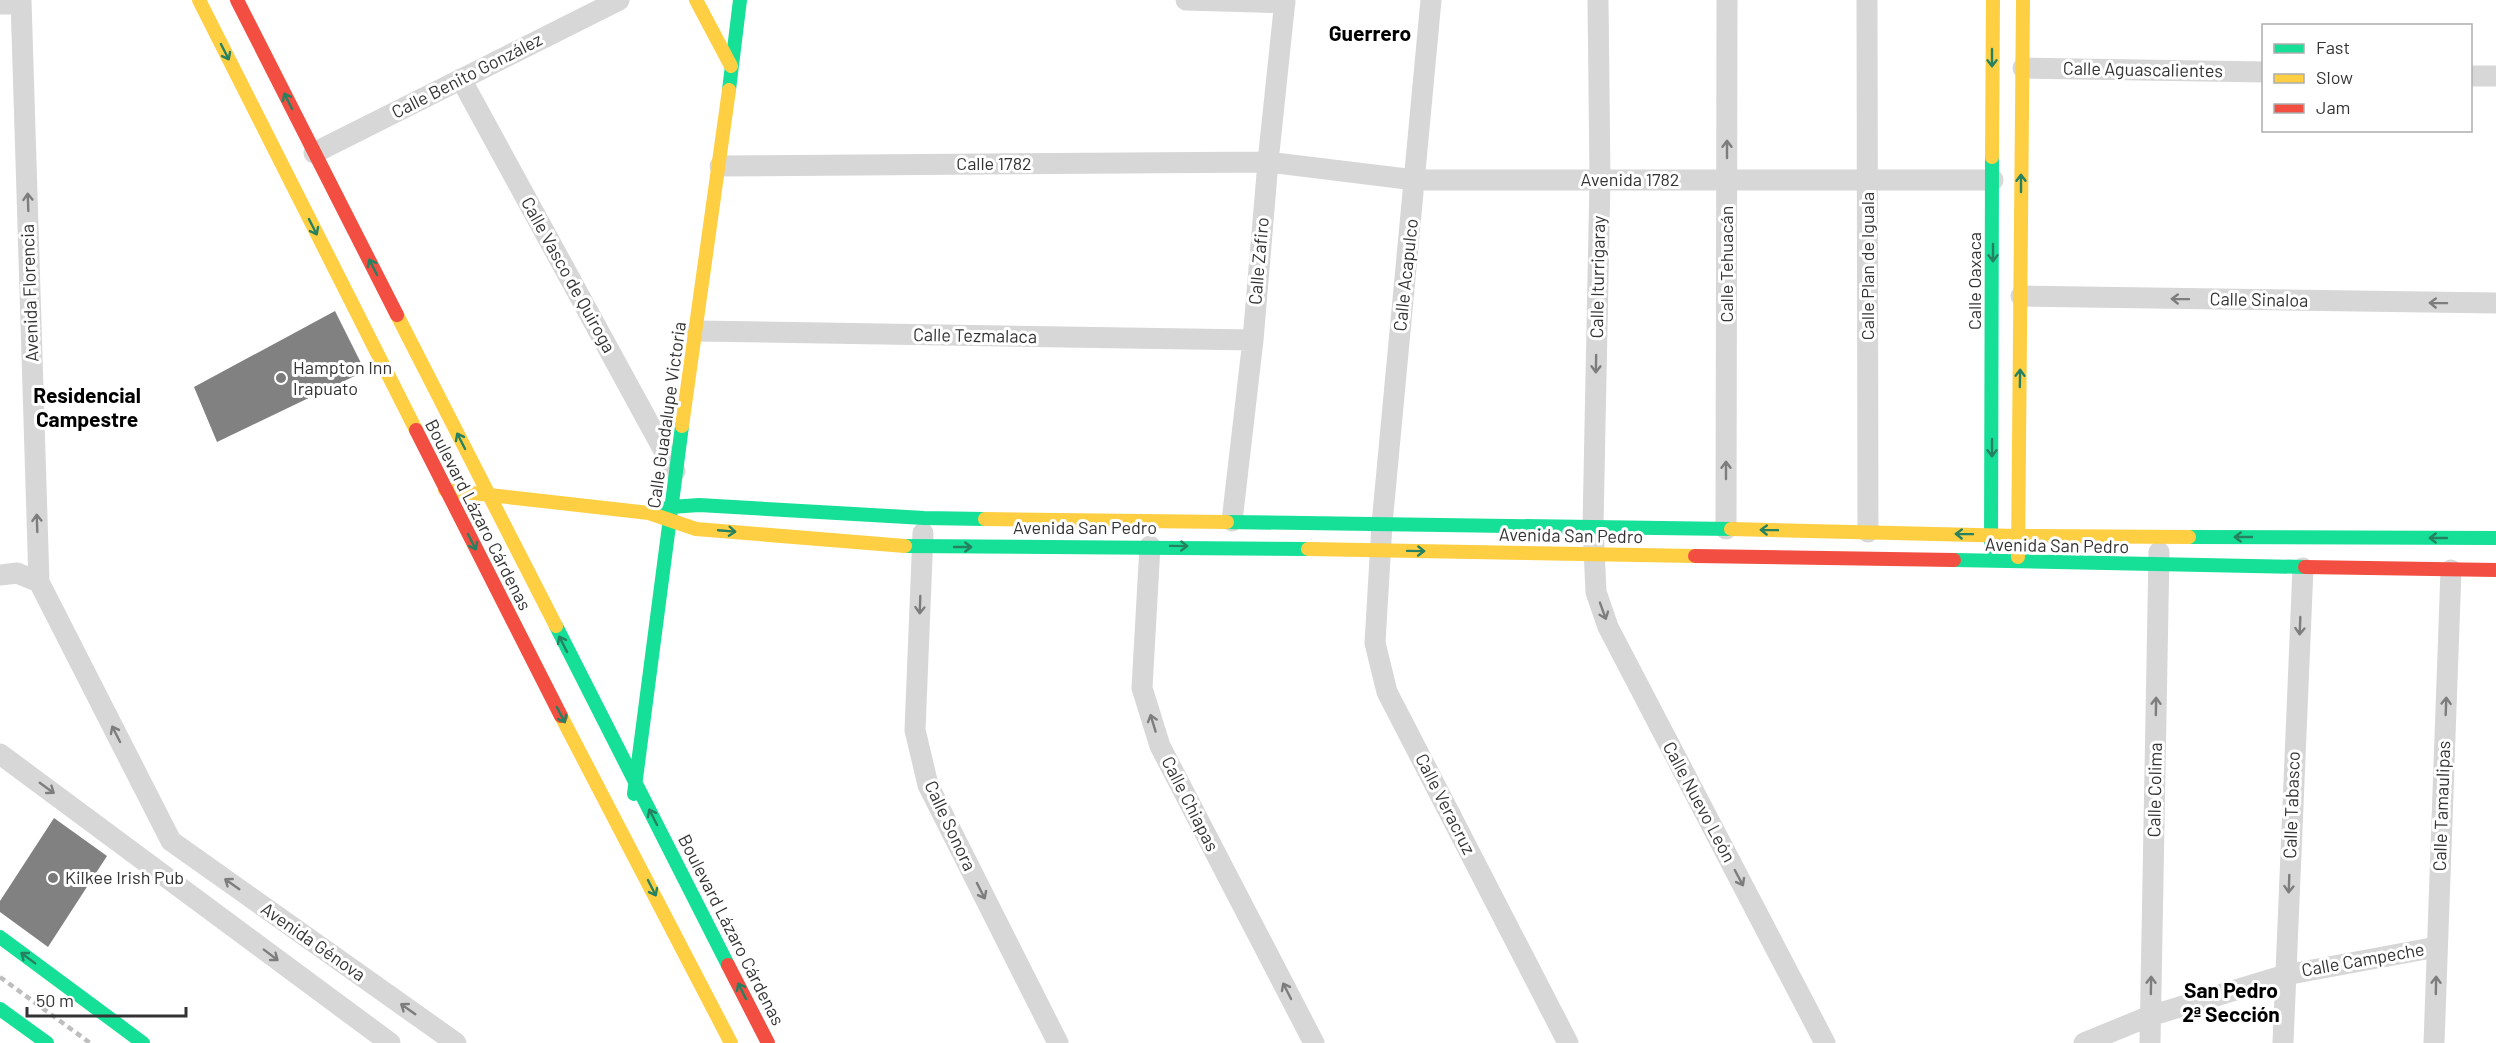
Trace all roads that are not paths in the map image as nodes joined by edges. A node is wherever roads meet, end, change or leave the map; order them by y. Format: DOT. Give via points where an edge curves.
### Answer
graph roads {
  1 [pos="199,0"];
  2 [pos="237,0"];
  3 [pos="619,0"];
  4 [pos="696,0"];
  5 [pos="740,0"];
  6 [pos="1186,0"];
  7 [pos="1431,0"];
  8 [pos="1598,0"];
  9 [pos="1727,0"];
  10 [pos="1866,0"];
  11 [pos="1993,0"];
  12 [pos="2023,0"];
  13 [pos="1285,1"];
  14 [pos="14,3"];
  15 [pos="731,66"];
  16 [pos="2023,68"];
  17 [pos="2262,72"];
  18 [pos="2472,76"];
  19 [pos="2496,76"];
  20 [pos="461,79"];
  21 [pos="2007,104"];
  22 [pos="314,153"];
  23 [pos="1268,162"];
  24 [pos="720,166"];
  25 [pos="1600,179"];
  26 [pos="1415,180"];
  27 [pos="1727,180"];
  28 [pos="1868,180"];
  29 [pos="1993,180"];
  30 [pos="2021,296"];
  31 [pos="2496,303"];
  32 [pos="697,331"];
  33 [pos="1253,340"];
  34 [pos="675,471"];
  35 [pos="445,490"];
  36 [pos="487,493"];
  37 [pos="670,514"];
  38 [pos="924,518"];
  39 [pos="1232,521"];
  40 [pos="1382,524"];
  41 [pos="1593,526"];
  42 [pos="1726,529"];
  43 [pos="1868,532"];
  44 [pos="1991,535"];
  45 [pos="2018,536"];
  46 [pos="2160,537"];
  47 [pos="2496,538"];
  48 [pos="1150,546"];
  49 [pos="922,547"];
  50 [pos="1382,551"];
  51 [pos="1594,554"];
  52 [pos="1991,563"];
  53 [pos="2018,563"];
  54 [pos="2159,566"];
  55 [pos="2303,568"];
  56 [pos="2451,570"];
  57 [pos="2496,570"];
  58 [pos="0,575"];
  59 [pos="39,582"];
  60 [pos="0,754"];
  61 [pos="636,784"];
  62 [pos="625,835"];
  63 [pos="171,841"];
  64 [pos="154,868"];
  65 [pos="0,937"];
  66 [pos="2437,947"];
  67 [pos="2285,975"];
  68 [pos="0,1009"];
  69 [pos="2150,1016"];
  70 [pos="452,1042"];
  71 [pos="47,1043"];
  72 [pos="142,1043"];
  73 [pos="390,1043"];
  74 [pos="731,1043"];
  75 [pos="768,1043"];
  76 [pos="1058,1043"];
  77 [pos="1314,1043"];
  78 [pos="1568,1043"];
  79 [pos="1826,1043"];
  80 [pos="2084,1043"];
  81 [pos="2150,1043"];
  82 [pos="2283,1043"];
  83 [pos="2434,1043"];
  1 -- 35 [label="street, Boulevard Lázaro Cárdenas, one-way"];
  22 -- 2 [label="street, Boulevard Lázaro Cárdenas, one-way"];
  3 -- 20 [label="street, Calle Benito González"];
  4 -- 15 [label="street"];
  5 -- 15 [label="street, Calle Guadalupe Victoria"];
  6 -- 13 [label="street"];
  7 -- 26 [label="street, Calle Acapulco"];
  8 -- 25 [label="street, Calle Iturrigaray"];
  27 -- 9 [label="street, Calle Tehuacán, one-way"];
  10 -- 28 [label="street, Calle Plan de Iguala"];
  11 -- 21 [label="street, Calle Oaxaca, one-way"];
  12 -- 16 [label="street, Calle Oaxaca"];
  13 -- 23 [label="street, Calle Zafiro"];
  59 -- 14 [label="street, Avenida Florencia, one-way"];
  15 -- 24 [label="street, Calle Guadalupe Victoria"];
  16 -- 17 [label="street, Calle Aguascalientes"];
  16 -- 21 [label="street, Calle Oaxaca"];
  18 -- 19 [label="street"];
  20 -- 22 [label="street, Calle Benito González"];
  20 -- 34 [label="street, Calle Vasco de Quiroga"];
  21 -- 29 [label="street, Calle Oaxaca"];
  30 -- 21 [label="street, Calle Oaxaca, one-way"];
  36 -- 22 [label="street, Boulevard Lázaro Cárdenas, one-way"];
  23 -- 24 [label="street, Calle 1782"];
  23 -- 26 [label="street, Avenida 1782"];
  23 -- 33 [label="street, Calle Zafiro"];
  24 -- 32 [label="street, Calle Guadalupe Victoria"];
  25 -- 26 [label="street, Avenida 1782"];
  25 -- 27 [label="street, Avenida 1782"];
  25 -- 41 [label="street, Calle Iturrigaray, one-way"];
  26 -- 40 [label="street, Calle Acapulco"];
  27 -- 28 [label="street, Avenida 1782"];
  42 -- 27 [label="street, Calle Tehuacán, one-way"];
  28 -- 29 [label="street, Avenida 1782"];
  28 -- 43 [label="street, Calle Plan de Iguala"];
  29 -- 44 [label="street, Calle Oaxaca, one-way"];
  31 -- 30 [label="street, Calle Sinaloa, one-way"];
  45 -- 30 [label="street, Calle Oaxaca, one-way"];
  32 -- 33 [label="street, Calle Tezmalaca"];
  32 -- 34 [label="street, Calle Guadalupe Victoria"];
  33 -- 39 [label="street, Calle Zafiro"];
  34 -- 37 [label="street, Calle Guadalupe Victoria"];
  35 -- 36 [label="street, Avenida San Pedro"];
  35 -- 62 [label="street, Boulevard Lázaro Cárdenas, one-way"];
  36 -- 37 [label="street, Avenida San Pedro"];
  61 -- 36 [label="street, Boulevard Lázaro Cárdenas, one-way"];
  37 -- 38 [label="street, Avenida San Pedro" via="699,505"];
  37 -- 49 [label="street, Avenida San Pedro, one-way" via="696,529"];
  37 -- 61 [label="street, Calle Guadalupe Victoria"];
  38 -- 39 [label="street, Avenida San Pedro"];
  38 -- 49 [label="street, Calle Sonora"];
  39 -- 40 [label="street, Avenida San Pedro"];
  40 -- 41 [label="street, Avenida San Pedro"];
  40 -- 50 [label="street, Calle Acapulco"];
  41 -- 42 [label="street, Avenida San Pedro"];
  41 -- 51 [label="street, Calle Iturrigaray"];
  43 -- 42 [label="street, Avenida San Pedro, one-way"];
  44 -- 43 [label="street, Avenida San Pedro, one-way"];
  44 -- 45 [label="street, Avenida San Pedro"];
  44 -- 52 [label="street, Calle Oaxaca"];
  45 -- 46 [label="street, Avenida San Pedro"];
  45 -- 53 [label="street, Calle Oaxaca"];
  47 -- 46 [label="street, Avenida San Pedro, one-way"];
  46 -- 54 [label="street, Calle Colima"];
  49 -- 48 [label="street, Avenida San Pedro, one-way"];
  48 -- 50 [label="street, Avenida San Pedro, one-way"];
  77 -- 48 [label="street, Calle Chiapas, one-way" via="1160,746 1142,688"];
  49 -- 76 [label="street, Calle Sonora, one-way" via="915,730 928,785"];
  50 -- 51 [label="street, Avenida San Pedro, one-way"];
  50 -- 78 [label="street, Calle Veracruz" via="1375,643 1387,692"];
  51 -- 52 [label="street, Avenida San Pedro"];
  51 -- 79 [label="street, Calle Nuevo León, one-way" via="1596,592 1608,627"];
  52 -- 53 [label="street, Avenida San Pedro"];
  53 -- 54 [label="street, Avenida San Pedro"];
  54 -- 55 [label="street, Avenida San Pedro"];
  69 -- 54 [label="street, Calle Colima, one-way"];
  55 -- 56 [label="street, Avenida San Pedro"];
  55 -- 67 [label="street, Calle Tabasco, one-way"];
  56 -- 57 [label="street, Avenida San Pedro"];
  66 -- 56 [label="street, Calle Tamaulipas, one-way"];
  58 -- 59 [label="street" via="17,573"];
  63 -- 59 [label="street, Avenida Génova, one-way"];
  60 -- 64 [label="street, Avenida Génova, one-way"];
  61 -- 62 [label="street, Calle Guadalupe Victoria"];
  75 -- 61 [label="street, Boulevard Lázaro Cárdenas, one-way"];
  62 -- 74 [label="street, Boulevard Lázaro Cárdenas, one-way"];
  63 -- 64 [label="street"];
  70 -- 63 [label="street, Avenida Génova, one-way"];
  64 -- 73 [label="street, Avenida Génova, one-way"];
  72 -- 65 [label="street, one-way"];
  66 -- 67 [label="street, Calle Campeche"];
  83 -- 66 [label="street, Calle Tamaulipas, one-way"];
  67 -- 69 [label="street, Calle Campeche"];
  67 -- 82 [label="street, Calle Tabasco"];
  68 -- 71 [label="street"];
  69 -- 80 [label="street, Calle Campeche"];
  69 -- 81 [label="street, Calle Colima"];
}
